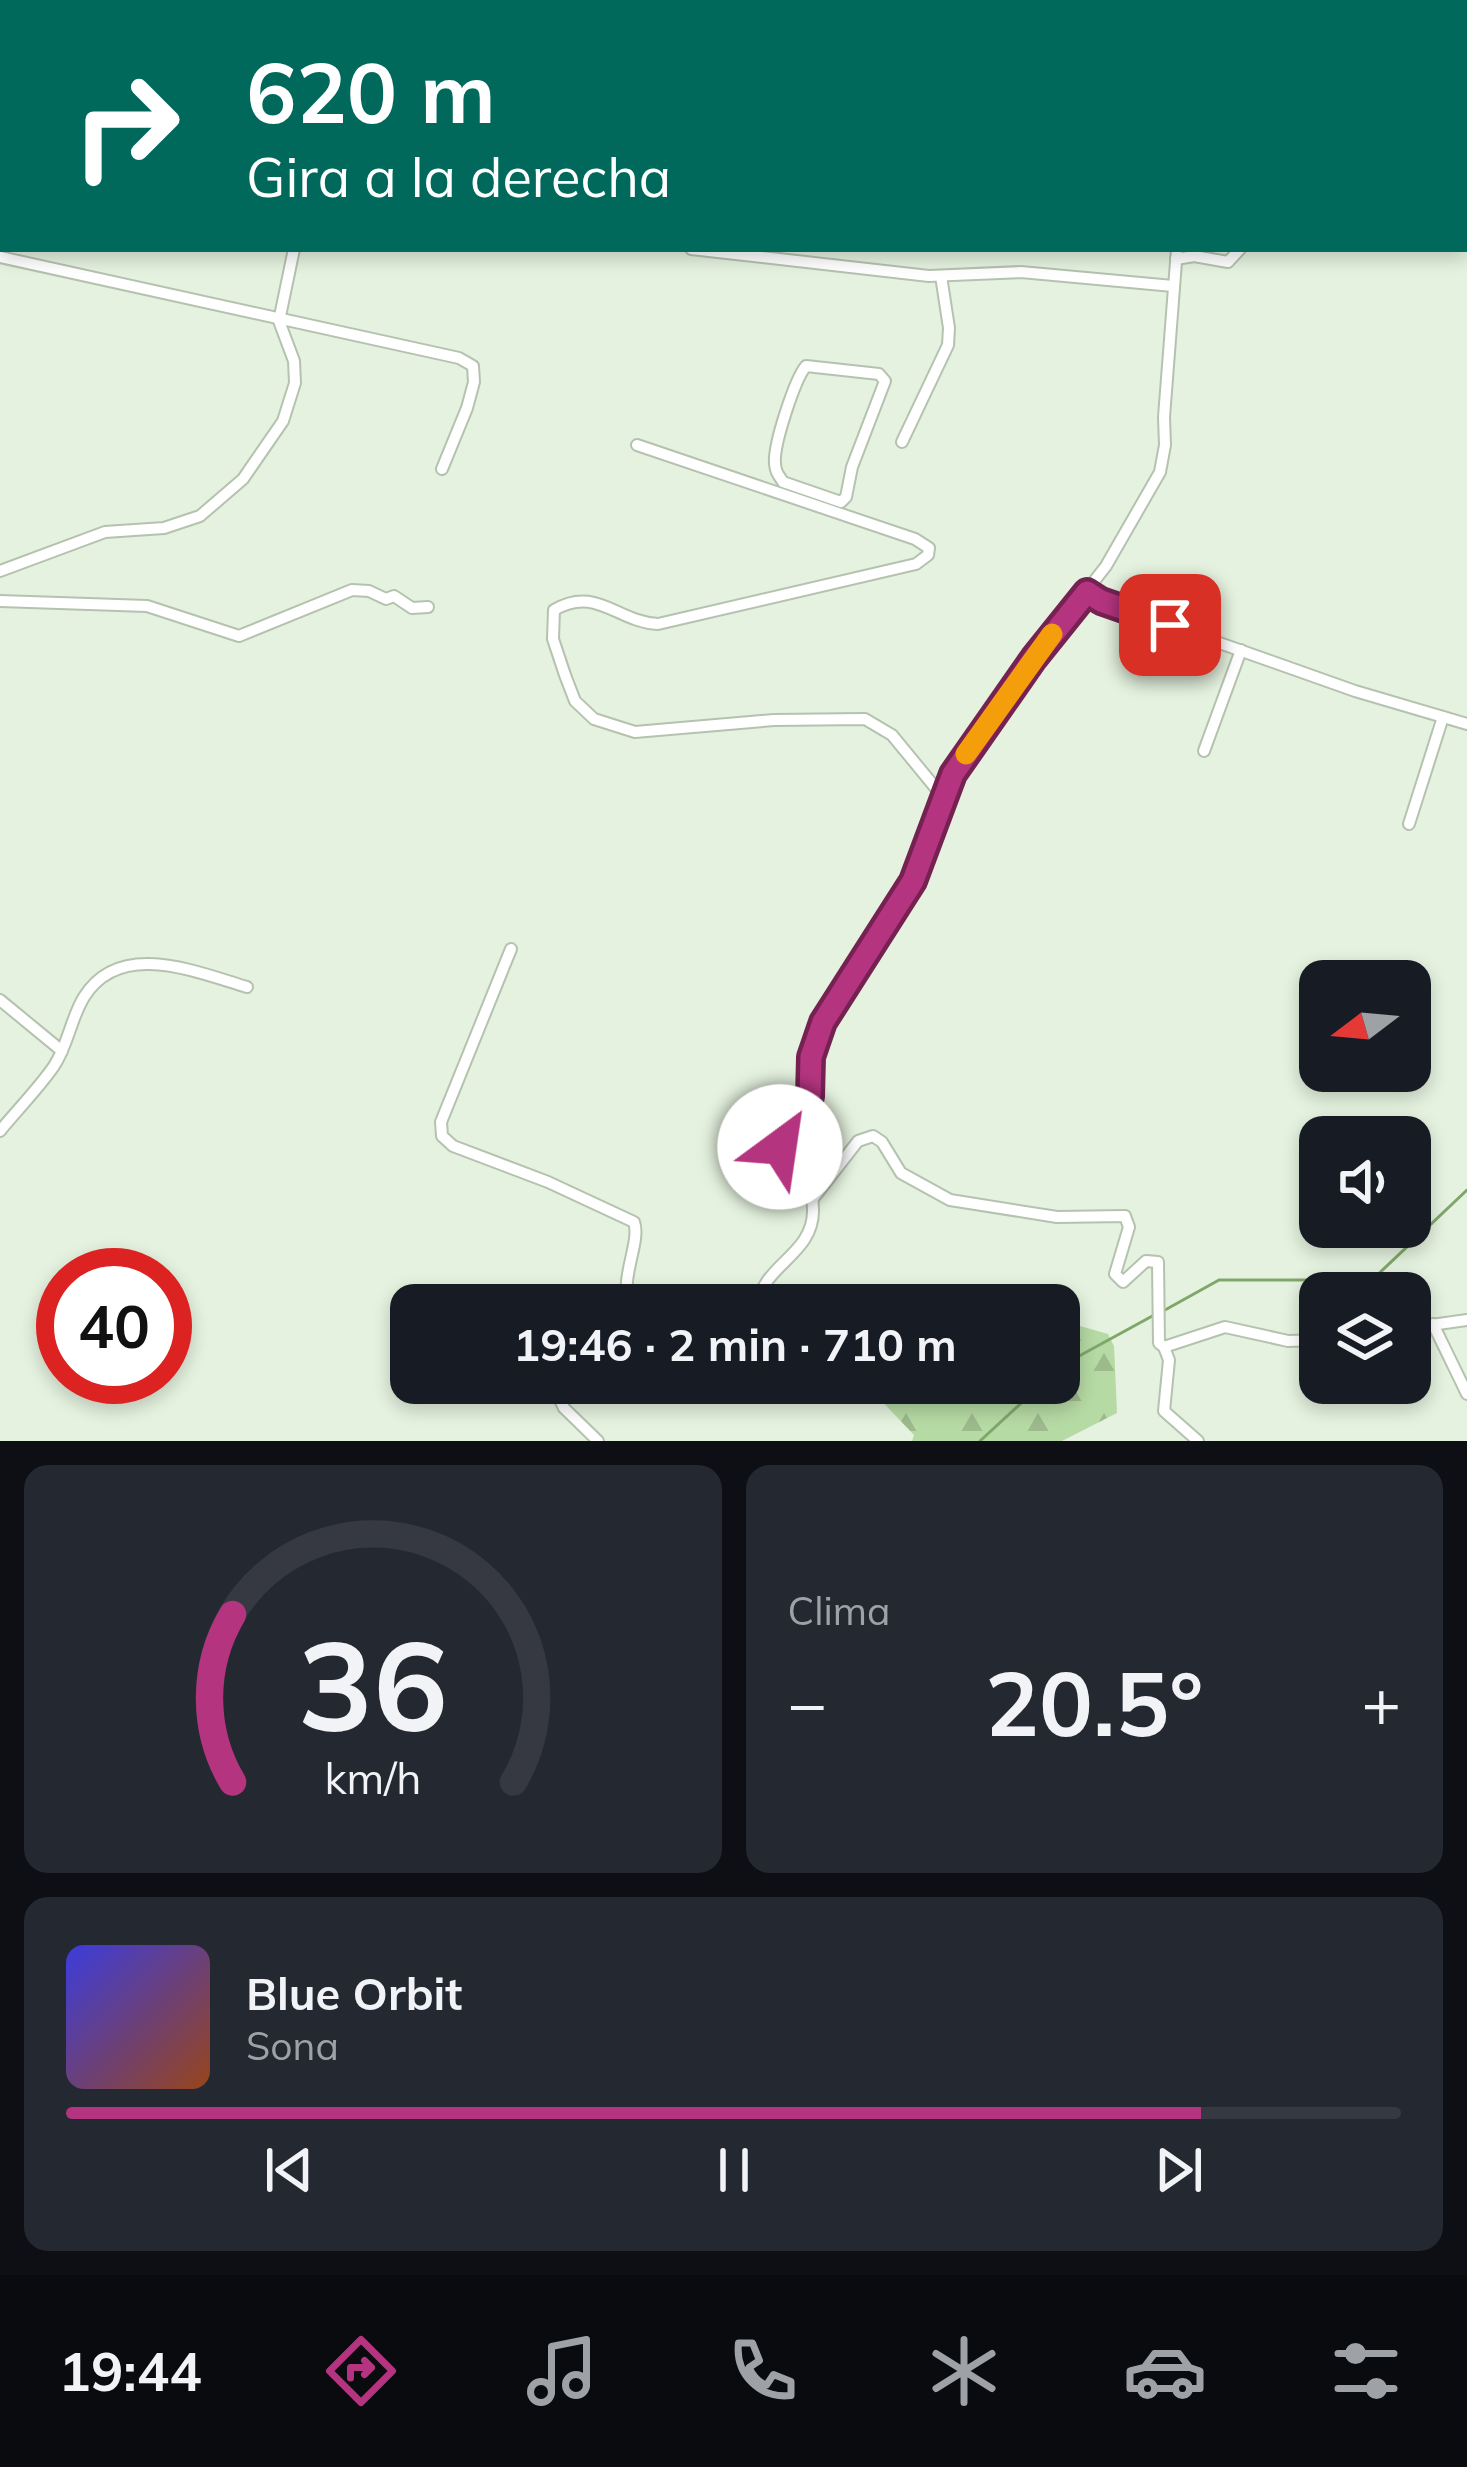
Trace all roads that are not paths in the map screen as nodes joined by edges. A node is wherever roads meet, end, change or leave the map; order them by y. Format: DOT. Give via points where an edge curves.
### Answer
graph roads {
  1 [pos="293,252"];
  2 [pos="719,252"];
  3 [pos="1238,252"];
  4 [pos="1177,254"];
  5 [pos="0,257"];
  6 [pos="941,276"];
  7 [pos="1173,286"];
  8 [pos="278,321"];
  9 [pos="902,442"];
  10 [pos="637,445"];
  11 [pos="442,469"];
  12 [pos="799,493"];
  13 [pos="0,571"];
  14 [pos="1087,592"];
  15 [pos="0,601"];
  16 [pos="428,607"];
  17 [pos="1241,650"];
  18 [pos="1443,717"];
  19 [pos="1467,724"];
  20 [pos="1204,751"];
  21 [pos="943,797"];
  22 [pos="1409,824"];
  23 [pos="511,950"];
  24 [pos="247,987"];
  25 [pos="0,1000"];
  26 [pos="62,1051"];
  27 [pos="0,1131"];
  28 [pos="812,1200"];
  29 [pos="624,1284"];
  30 [pos="762,1284"];
  31 [pos="1467,1320"];
  32 [pos="1433,1324"];
  33 [pos="1299,1341"];
  34 [pos="1164,1347"];
  35 [pos="1467,1394"];
  36 [pos="562,1404"];
  37 [pos="598,1441"];
  38 [pos="1198,1441"];
  1 -- 8 [label="street"];
  2 -- 6 [label="street"];
  3 -- 4 [label="street" via="1226,262"];
  4 -- 7 [label="street"];
  5 -- 8 [label="street"];
  6 -- 7 [label="street" via="1021,272"];
  6 -- 9 [label="street" via="948,345"];
  7 -- 14 [label="street" via="1164,460"];
  8 -- 11 [label="street" via="473,366 467,408"];
  8 -- 13 [label="street" via="295,383 284,421 243,479 200,516 105,532"];
  10 -- 12 [label="street"];
  12 -- 12 [label="street" via="846,497 884,377 802,368 775,462"];
  12 -- 21 [label="street" via="924,543 928,555 658,625 570,601 554,610 552,626 575,700 594,719 635,732 865,719 892,735"];
  14 -- 17 [label="street"];
  14 -- 21 [label="street"];
  15 -- 16 [label="street" via="121,602 239,636 352,590"];
  17 -- 18 [label="street"];
  17 -- 20 [label="street"];
  18 -- 19 [label="street"];
  18 -- 22 [label="street"];
  21 -- 28 [label="street" via="905,896 823,1022 810,1097 779,1136"];
  23 -- 29 [label="street" via="442,1136 634,1222"];
  24 -- 26 [label="street" via="161,964 116,969 82,999"];
  25 -- 26 [label="street"];
  26 -- 27 [label="street"];
  28 -- 30 [label="street" via="812,1226 798,1250"];
  28 -- 34 [label="street" via="858,1142 873,1136 901,1173 950,1200 1058,1217 1120,1213 1129,1227 1115,1274 1124,1282 1146,1261 1158,1262"];
  31 -- 32 [label="street"];
  32 -- 35 [label="street"];
  33 -- 34 [label="street" via="1225,1327"];
  34 -- 38 [label="street" via="1164,1411"];
  36 -- 37 [label="street"];
}
